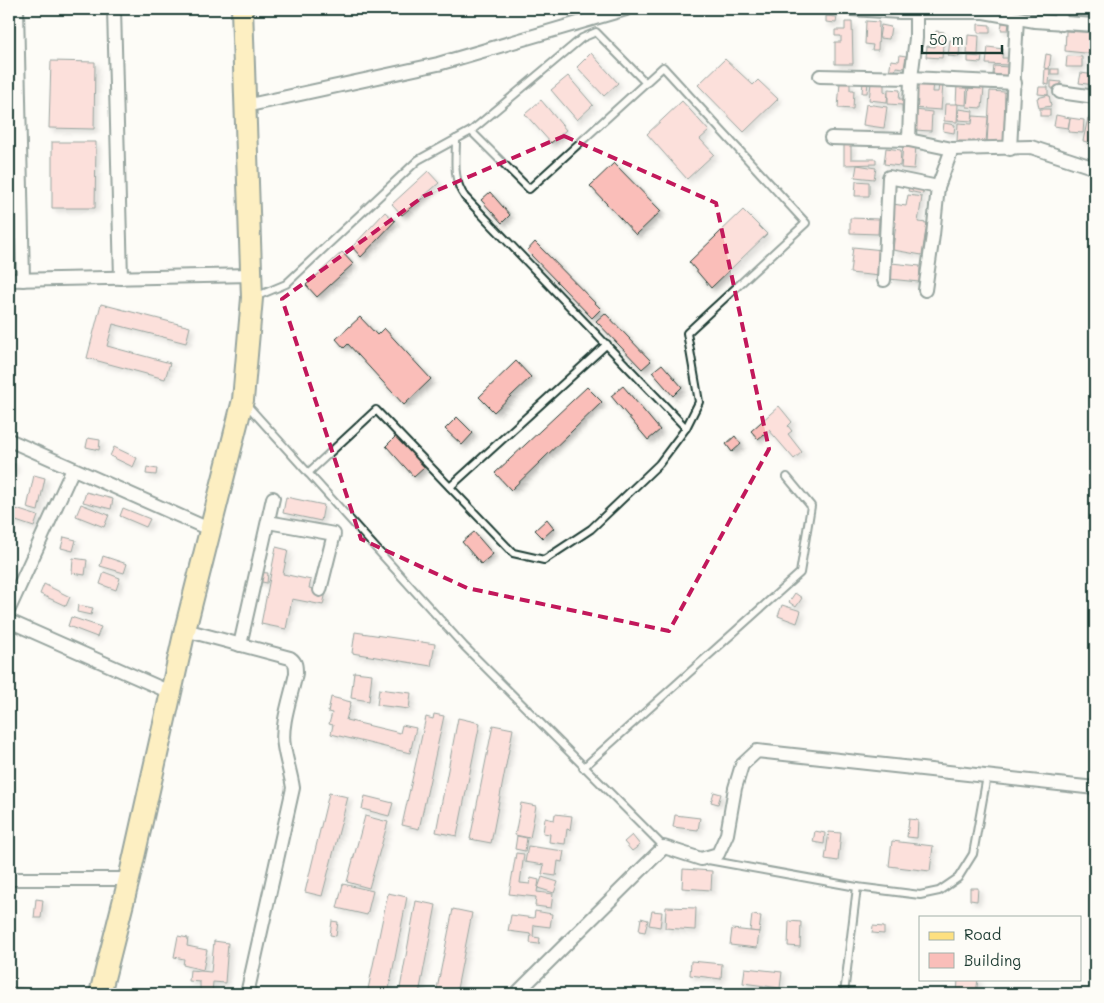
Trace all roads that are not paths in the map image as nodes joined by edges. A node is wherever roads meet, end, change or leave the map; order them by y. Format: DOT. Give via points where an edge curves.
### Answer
graph roads {
  1 [pos="17,9"];
  2 [pos="114,9"];
  3 [pos="242,9"];
  4 [pos="626,9"];
  5 [pos="850,9"];
  6 [pos="1058,9"];
  7 [pos="931,10"];
  8 [pos="916,11"];
  9 [pos="1011,14"];
  10 [pos="1062,24"];
  11 [pos="1095,25"];
  12 [pos="820,76"];
  13 [pos="911,78"];
  14 [pos="646,82"];
  15 [pos="1015,83"];
  16 [pos="1060,92"];
  17 [pos="1095,97"];
  18 [pos="245,106"];
  19 [pos="471,131"];
  20 [pos="831,138"];
  21 [pos="456,139"];
  22 [pos="909,140"];
  23 [pos="952,149"];
  24 [pos="1010,149"];
  25 [pos="1095,168"];
  26 [pos="938,187"];
  27 [pos="252,275"];
  28 [pos="120,278"];
  29 [pos="9,280"];
  30 [pos="23,280"];
  31 [pos="884,280"];
  32 [pos="925,290"];
  33 [pos="252,298"];
  34 [pos="607,344"];
  35 [pos="243,400"];
  36 [pos="686,428"];
  37 [pos="9,440"];
  38 [pos="73,469"];
  39 [pos="308,473"];
  40 [pos="787,476"];
  41 [pos="450,486"];
  42 [pos="273,498"];
  43 [pos="268,522"];
  44 [pos="211,530"];
  45 [pos="320,590"];
  46 [pos="9,609"];
  47 [pos="9,621"];
  48 [pos="185,630"];
  49 [pos="240,646"];
  50 [pos="172,693"];
  51 [pos="583,768"];
  52 [pos="987,776"];
  53 [pos="1095,788"];
  54 [pos="664,847"];
  55 [pos="701,859"];
  56 [pos="9,879"];
  57 [pos="129,879"];
  58 [pos="857,887"];
  59 [pos="100,994"];
  60 [pos="247,994"];
  61 [pos="516,994"];
  62 [pos="844,994"];
  1 -- 30 [label="street"];
  2 -- 28 [label="street"];
  3 -- 18 [label="main road"];
  4 -- 18 [label="street" via="438,64"];
  5 -- 8 [label="street"];
  6 -- 10 [label="street"];
  7 -- 8 [label="street"];
  7 -- 9 [label="street"];
  8 -- 13 [label="street"];
  9 -- 10 [label="street"];
  9 -- 15 [label="street"];
  10 -- 11 [label="street"];
  12 -- 13 [label="street"];
  13 -- 15 [label="street"];
  13 -- 22 [label="street"];
  14 -- 19 [label="lane" via="596,32 582,38"];
  14 -- 19 [label="lane" via="529,190"];
  14 -- 36 [label="lane" via="663,67 806,223 687,333 699,402"];
  15 -- 24 [label="street"];
  16 -- 17 [label="street"];
  18 -- 27 [label="main road"];
  19 -- 21 [label="lane"];
  20 -- 22 [label="street"];
  21 -- 33 [label="lane" via="418,160 286,284"];
  21 -- 34 [label="lane" via="455,174 465,197"];
  22 -- 23 [label="street"];
  23 -- 24 [label="street"];
  23 -- 26 [label="street"];
  24 -- 25 [label="street" via="1031,147"];
  26 -- 31 [label="street" via="889,177"];
  26 -- 32 [label="street"];
  27 -- 28 [label="street"];
  27 -- 33 [label="main road"];
  28 -- 30 [label="street"];
  29 -- 30 [label="street"];
  33 -- 35 [label="main road"];
  34 -- 36 [label="lane"];
  34 -- 41 [label="lane"];
  35 -- 39 [label="lane"];
  35 -- 44 [label="main road"];
  36 -- 41 [label="lane" via="658,464 591,529 544,560 513,553"];
  37 -- 38 [label="street"];
  38 -- 44 [label="street"];
  38 -- 46 [label="street"];
  39 -- 41 [label="lane" via="376,410"];
  39 -- 51 [label="lane" via="464,646"];
  40 -- 51 [label="lane" via="811,506 800,573"];
  42 -- 43 [label="street"];
  43 -- 45 [label="street" via="334,534"];
  43 -- 49 [label="street"];
  44 -- 48 [label="main road"];
  47 -- 50 [label="street"];
  48 -- 49 [label="street"];
  48 -- 50 [label="main road"];
  49 -- 60 [label="street" via="290,658 296,666 284,728 284,745 293,788"];
  50 -- 57 [label="main road"];
  51 -- 54 [label="lane"];
  52 -- 53 [label="street"];
  52 -- 55 [label="street" via="757,751 742,764 727,834 718,854"];
  52 -- 58 [label="lane" via="973,854 958,878 939,891 920,895"];
  54 -- 55 [label="street"];
  54 -- 61 [label="street"];
  55 -- 58 [label="lane"];
  56 -- 57 [label="street"];
  57 -- 59 [label="main road"];
  58 -- 62 [label="lane"];
}
